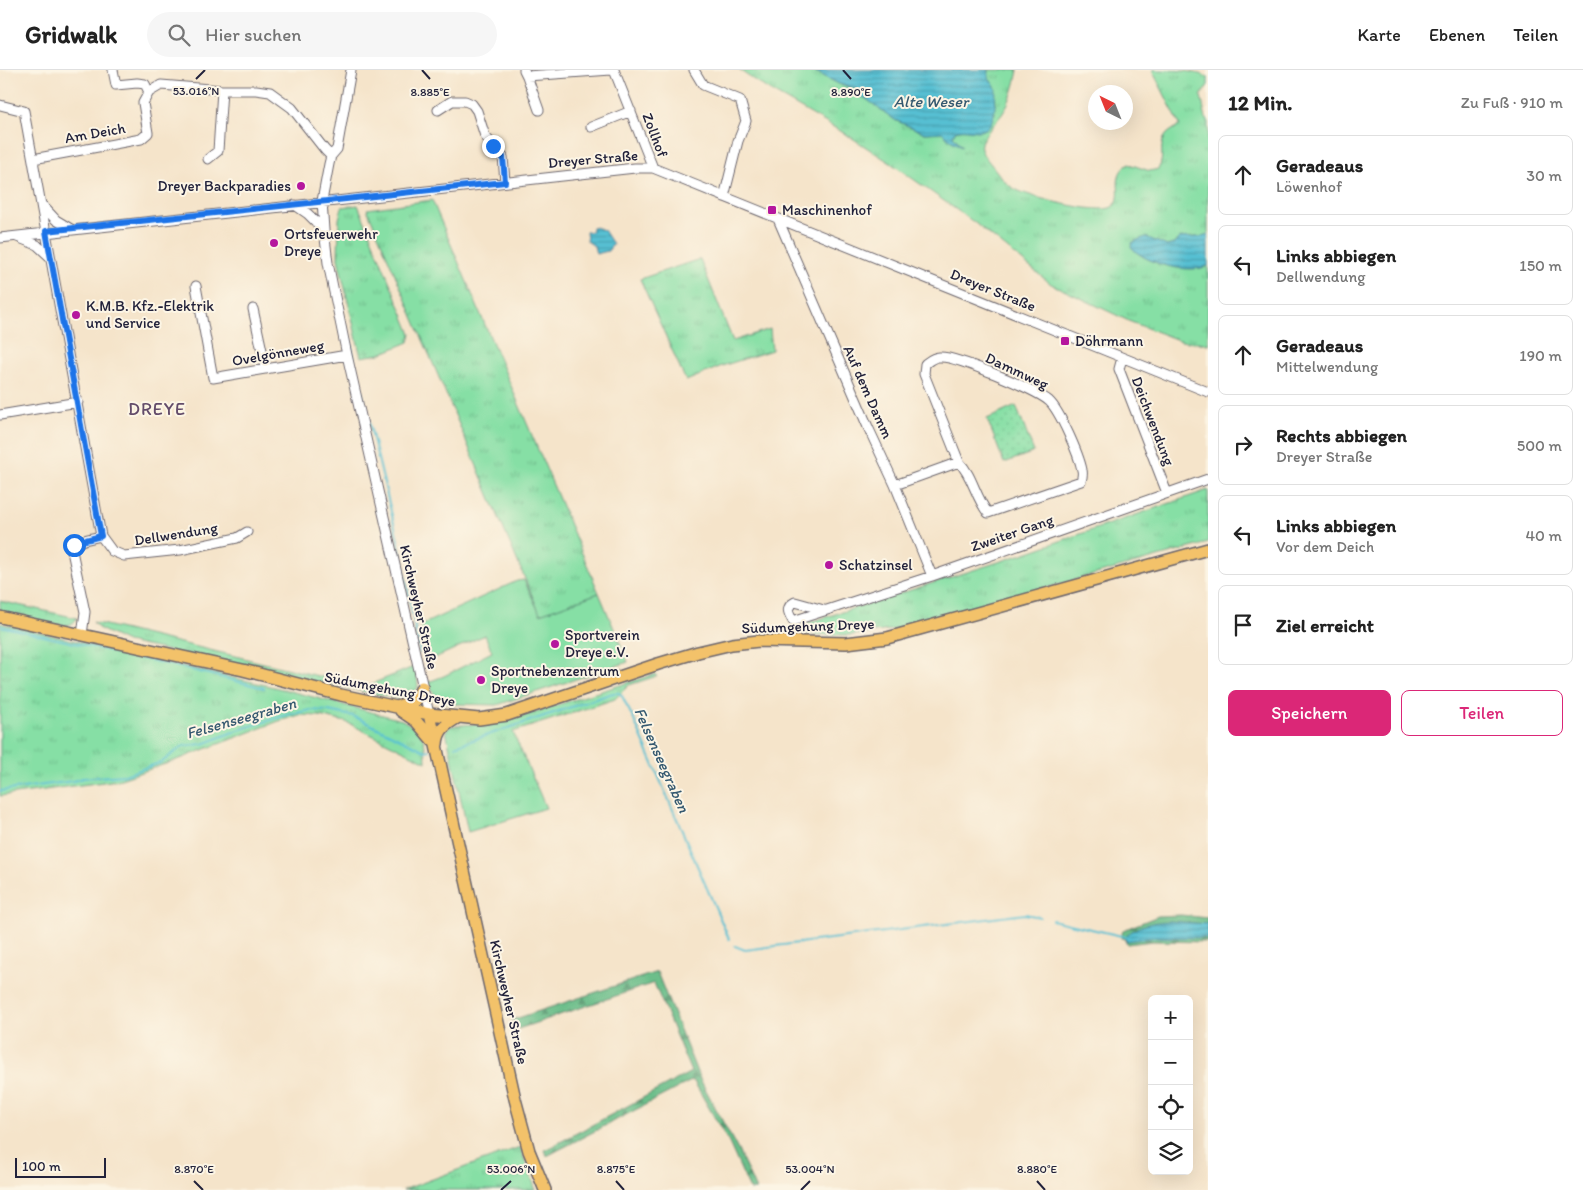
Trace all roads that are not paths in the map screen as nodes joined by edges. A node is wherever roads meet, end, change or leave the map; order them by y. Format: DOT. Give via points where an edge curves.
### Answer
graph roads {
  1 [pos="113,70"];
  2 [pos="351,70"];
  3 [pos="612,70"];
  4 [pos="694,70"];
  5 [pos="525,73"];
  6 [pos="222,90"];
  7 [pos="149,92"];
  8 [pos="0,106"];
  9 [pos="438,110"];
  10 [pos="539,110"];
  11 [pos="631,111"];
  12 [pos="590,128"];
  13 [pos="331,156"];
  14 [pos="33,159"];
  15 [pos="208,160"];
  16 [pos="653,168"];
  17 [pos="505,182"];
  18 [pos="724,198"];
  19 [pos="322,202"];
  20 [pos="41,204"];
  21 [pos="295,205"];
  22 [pos="778,220"];
  23 [pos="72,229"];
  24 [pos="324,230"];
  25 [pos="46,231"];
  26 [pos="14,236"];
  27 [pos="0,238"];
  28 [pos="50,258"];
  29 [pos="196,286"];
  30 [pos="253,309"];
  31 [pos="347,355"];
  32 [pos="1122,358"];
  33 [pos="266,369"];
  34 [pos="1208,392"];
  35 [pos="78,402"];
  36 [pos="0,415"];
  37 [pos="959,462"];
  38 [pos="1208,479"];
  39 [pos="895,485"];
  40 [pos="1167,494"];
  41 [pos="247,532"];
  42 [pos="101,536"];
  43 [pos="1208,549"];
  44 [pos="932,576"];
  45 [pos="824,610"];
  46 [pos="0,617"];
  47 [pos="82,635"];
  48 [pos="422,686"];
  49 [pos="393,706"];
  50 [pos="429,714"];
  51 [pos="457,718"];
  52 [pos="437,746"];
  53 [pos="545,1190"];
  1 -- 7 [label="street" via="116,86 145,84"];
  2 -- 13 [label="street" via="337,149"];
  3 -- 5 [label="street"];
  3 -- 11 [label="street, Zollhof"];
  4 -- 18 [label="street" via="703,85 740,100 746,121"];
  5 -- 10 [label="street"];
  6 -- 7 [label="street" via="161,85"];
  6 -- 13 [label="street" via="270,92 292,108"];
  6 -- 15 [label="street" via="218,151"];
  7 -- 14 [label="street, Am Deich" via="143,103 148,133 140,139"];
  8 -- 14 [label="street" via="24,110"];
  9 -- 17 [label="street" via="452,101 472,104 485,136 503,157"];
  11 -- 12 [label="street, Zollhof"];
  11 -- 16 [label="street, Zollhof"];
  13 -- 19 [label="street"];
  14 -- 20 [label="street"];
  16 -- 17 [label="street, Dreyer Straße"];
  16 -- 18 [label="street, Dreyer Straße"];
  17 -- 19 [label="street, Dreyer Straße"];
  18 -- 22 [label="street, Dreyer Straße"];
  19 -- 21 [label="street, Dreyer Straße"];
  19 -- 24 [label="street, Kirchweyher Straße"];
  20 -- 23 [label="street" via="56,220"];
  20 -- 25 [label="street"];
  21 -- 23 [label="street, Dreyer Straße"];
  21 -- 24 [label="street"];
  22 -- 32 [label="street, Dreyer Straße"];
  22 -- 39 [label="street, Auf dem Damm"];
  23 -- 25 [label="street, Dreyer Straße"];
  24 -- 31 [label="street, Kirchweyher Straße"];
  25 -- 26 [label="street, Dreyer Straße"];
  25 -- 28 [label="street"];
  26 -- 27 [label="street, Dreyer Straße"];
  26 -- 28 [label="street" via="37,245"];
  28 -- 35 [label="street"];
  29 -- 33 [label="street, Ovelgönneweg" via="213,378"];
  30 -- 33 [label="street"];
  31 -- 33 [label="street, Ovelgönneweg"];
  31 -- 48 [label="street, Kirchweyher Straße"];
  32 -- 34 [label="street, Dreyer Straße"];
  32 -- 40 [label="street, Deichwendung" via="1119,369"];
  35 -- 36 [label="street"];
  35 -- 42 [label="street"];
  37 -- 37 [label="street, Dammweg" via="924,374 925,364 940,356 1007,379 1049,401 1065,426 1083,472 1081,481 988,513 967,470"];
  37 -- 39 [label="street"];
  38 -- 40 [label="street, Zweiter Gang"];
  39 -- 44 [label="street, Auf dem Damm"];
  40 -- 44 [label="street, Zweiter Gang"];
  41 -- 42 [label="street, Dellwendung" via="237,538 211,544 124,556 112,551"];
  42 -- 47 [label="street" via="78,542 72,551 85,612"];
  43 -- 51 [label="main road, Südumgehung Dreye" via="887,638 846,643 759,640 732,644 698,652 507,715"];
  44 -- 45 [label="street, Zweiter Gang"];
  46 -- 47 [label="main road, Südumgehung Dreye"];
  47 -- 49 [label="main road, Südumgehung Dreye"];
  48 -- 49 [label="main road" via="416,700"];
  48 -- 50 [label="street, Kirchweyher Straße"];
  49 -- 50 [label="main road, Südumgehung Dreye"];
  49 -- 52 [label="main road" via="416,721"];
  50 -- 51 [label="main road, Südumgehung Dreye"];
  50 -- 52 [label="main road, Kirchweyher Straße"];
  51 -- 52 [label="main road" via="442,727"];
  52 -- 53 [label="main road, Kirchweyher Straße" via="515,1099 529,1151"];
}
